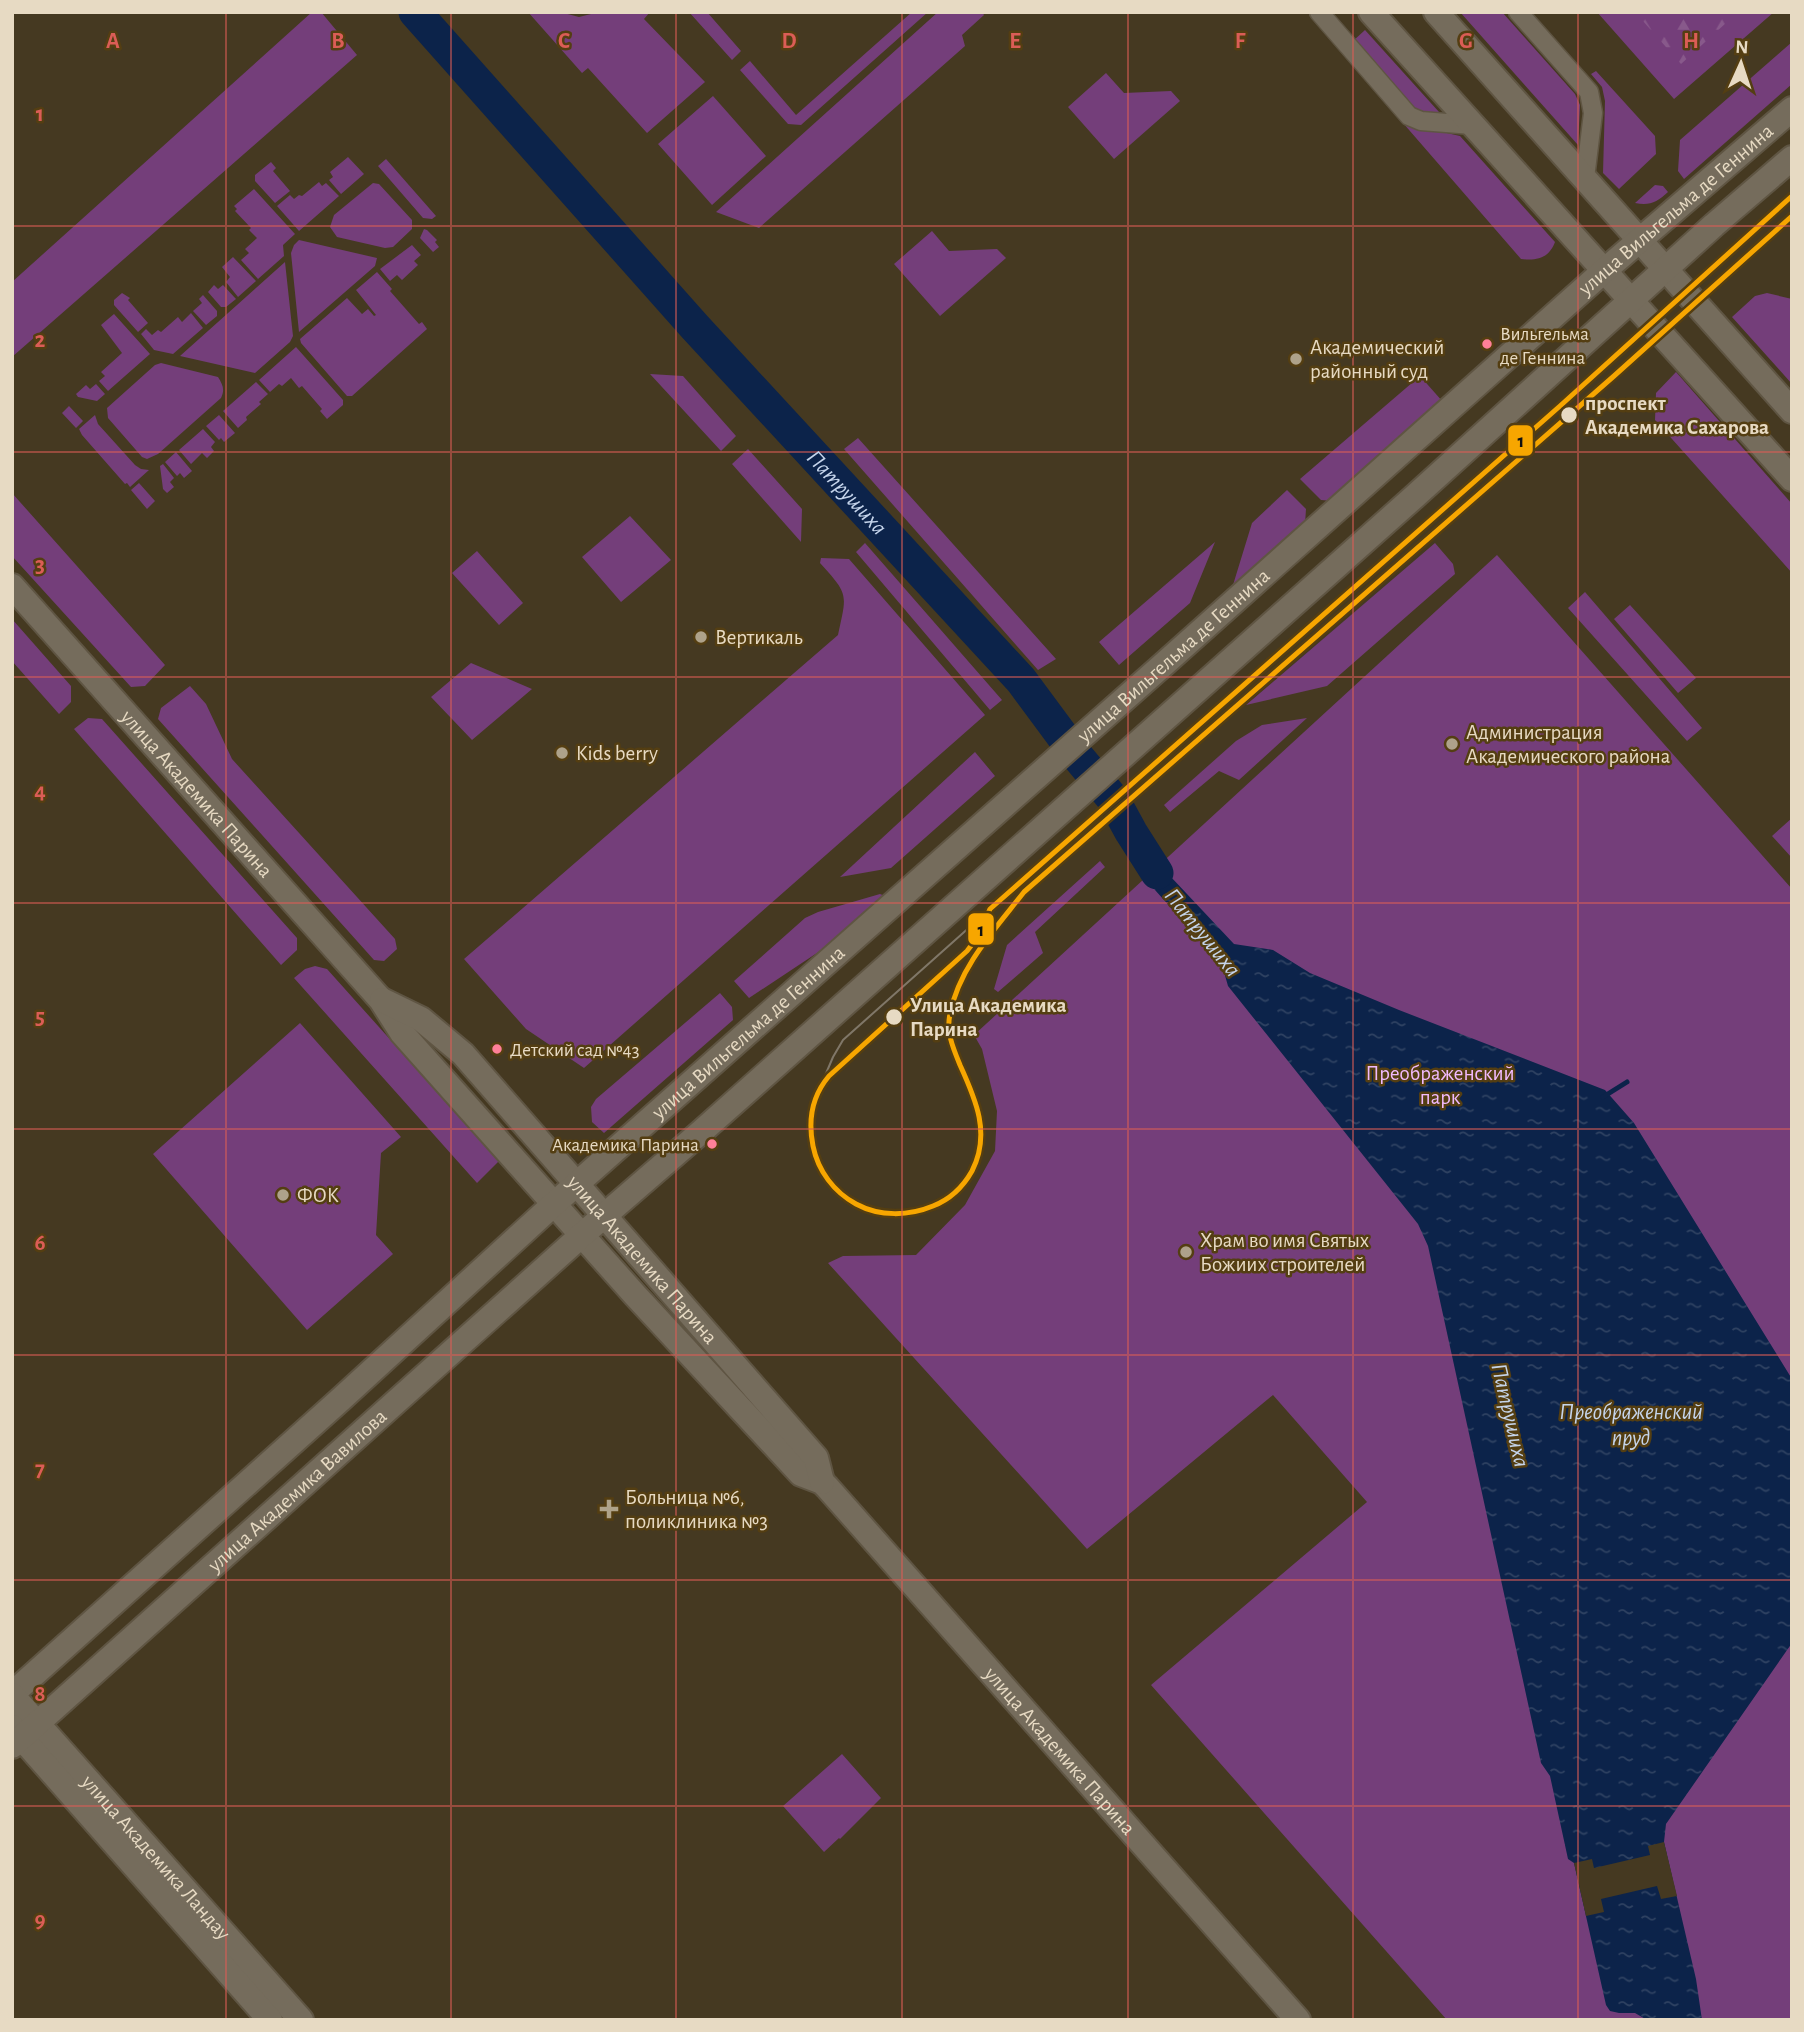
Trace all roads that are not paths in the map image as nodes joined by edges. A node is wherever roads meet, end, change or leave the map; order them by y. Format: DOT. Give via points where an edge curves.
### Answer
graph roads {
  1 [pos="1319,12"];
  2 [pos="1371,12"];
  3 [pos="1436,12"];
  4 [pos="1518,12"];
  5 [pos="1792,109"];
  6 [pos="1472,125"];
  7 [pos="1792,159"];
  8 [pos="1585,178"];
  9 [pos="1640,240"];
  10 [pos="1665,269"];
  11 [pos="1605,270"];
  12 [pos="1630,299"];
  13 [pos="1792,411"];
  14 [pos="1792,479"];
  15 [pos="12,586"];
  16 [pos="381,1000"];
  17 [pos="577,1184"];
  18 [pos="554,1204"];
  19 [pos="605,1216"];
  20 [pos="582,1235"];
  21 [pos="822,1482"];
  22 [pos="12,1695"];
  23 [pos="21,1734"];
  24 [pos="270,2020"];
  25 [pos="301,2020"];
  26 [pos="1298,2020"];
  1 -- 6 [label="street" via="1409,116"];
  2 -- 6 [label="street"];
  3 -- 8 [label="street"];
  4 -- 8 [label="street" via="1589,92 1593,113"];
  5 -- 9 [label="street, улица Вильгельма де Геннина"];
  6 -- 11 [label="street"];
  7 -- 10 [label="street, улица Вильгельма де Геннина"];
  8 -- 9 [label="street"];
  9 -- 10 [label="street"];
  9 -- 11 [label="street, улица Вильгельма де Геннина"];
  10 -- 12 [label="street, улица Вильгельма де Геннина"];
  10 -- 13 [label="street"];
  11 -- 12 [label="street"];
  11 -- 17 [label="street, улица Вильгельма де Геннина"];
  12 -- 14 [label="street"];
  12 -- 19 [label="street, улица Вильгельма де Геннина" via="1414,497"];
  15 -- 16 [label="street, улица Академика Парина"];
  16 -- 17 [label="street, улица Академика Парина" via="421,1019 463,1054"];
  16 -- 18 [label="street, улица Академика Парина" via="402,1033"];
  17 -- 18 [label="street, улица Вильгельма де Геннина"];
  17 -- 19 [label="street, улица Академика Парина"];
  18 -- 20 [label="street, улица Академика Парина"];
  18 -- 22 [label="street, улица Академика Вавилова"];
  19 -- 20 [label="street, улица Вильгельма де Геннина"];
  19 -- 21 [label="street, улица Академика Парина" via="816,1458"];
  20 -- 21 [label="street, улица Академика Парина" via="801,1474"];
  20 -- 23 [label="street, улица Академика Вавилова"];
  21 -- 26 [label="street, улица Академика Парина"];
  22 -- 23 [label="street, улица Академика Ландау"];
  23 -- 24 [label="street, улица Академика Ландау"];
  23 -- 25 [label="street, улица Академика Ландау"];
}
